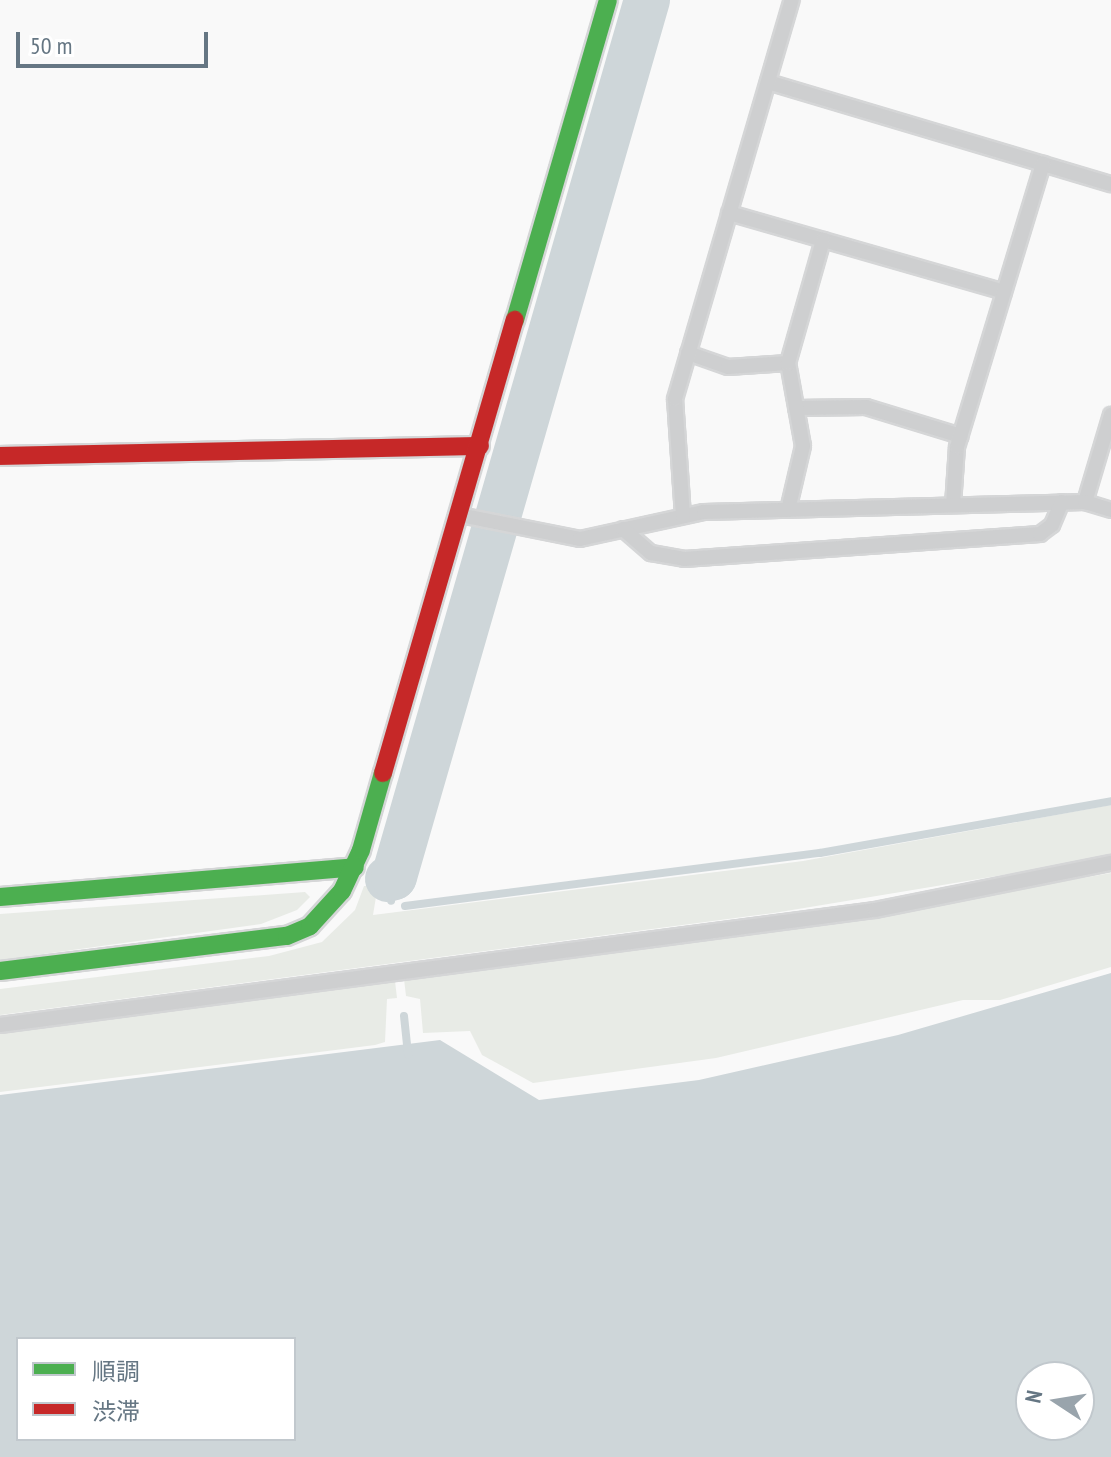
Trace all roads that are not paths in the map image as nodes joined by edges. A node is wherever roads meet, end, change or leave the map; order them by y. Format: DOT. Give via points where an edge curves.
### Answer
graph roads {
  1 [pos="608,0"];
  2 [pos="792,0"];
  3 [pos="768,82"];
  4 [pos="1043,164"];
  5 [pos="1111,184"];
  6 [pos="729,213"];
  7 [pos="823,240"];
  8 [pos="1004,292"];
  9 [pos="688,353"];
  10 [pos="788,363"];
  11 [pos="796,408"];
  12 [pos="1111,415"];
  13 [pos="961,436"];
  14 [pos="480,446"];
  15 [pos="0,456"];
  16 [pos="1062,502"];
  17 [pos="1085,502"];
  18 [pos="953,505"];
  19 [pos="788,510"];
  20 [pos="1111,510"];
  21 [pos="460,515"];
  22 [pos="683,516"];
  23 [pos="623,529"];
  24 [pos="1111,863"];
  25 [pos="355,867"];
  26 [pos="0,897"];
  27 [pos="0,971"];
  28 [pos="0,1025"];
  1 -- 14 [label="street"];
  2 -- 3 [label="lane"];
  3 -- 4 [label="lane"];
  3 -- 6 [label="lane"];
  4 -- 5 [label="lane"];
  4 -- 8 [label="lane"];
  6 -- 7 [label="lane"];
  6 -- 9 [label="lane"];
  7 -- 8 [label="lane"];
  7 -- 10 [label="lane"];
  8 -- 13 [label="lane"];
  9 -- 10 [label="lane" via="728,367"];
  9 -- 22 [label="lane" via="675,399"];
  10 -- 11 [label="lane"];
  11 -- 13 [label="lane" via="866,407"];
  11 -- 19 [label="lane" via="803,446"];
  12 -- 17 [label="lane"];
  13 -- 18 [label="lane"];
  14 -- 15 [label="street"];
  14 -- 21 [label="street"];
  16 -- 17 [label="lane"];
  16 -- 18 [label="lane"];
  16 -- 23 [label="lane" via="1052,525 1040,534 684,559 651,553"];
  17 -- 20 [label="lane"];
  18 -- 19 [label="lane"];
  19 -- 22 [label="lane"];
  21 -- 23 [label="lane" via="580,539"];
  21 -- 25 [label="street"];
  22 -- 23 [label="lane"];
  24 -- 28 [label="lane" via="875,910"];
  25 -- 26 [label="street"];
  25 -- 27 [label="street" via="330,910 287,936"];
}
